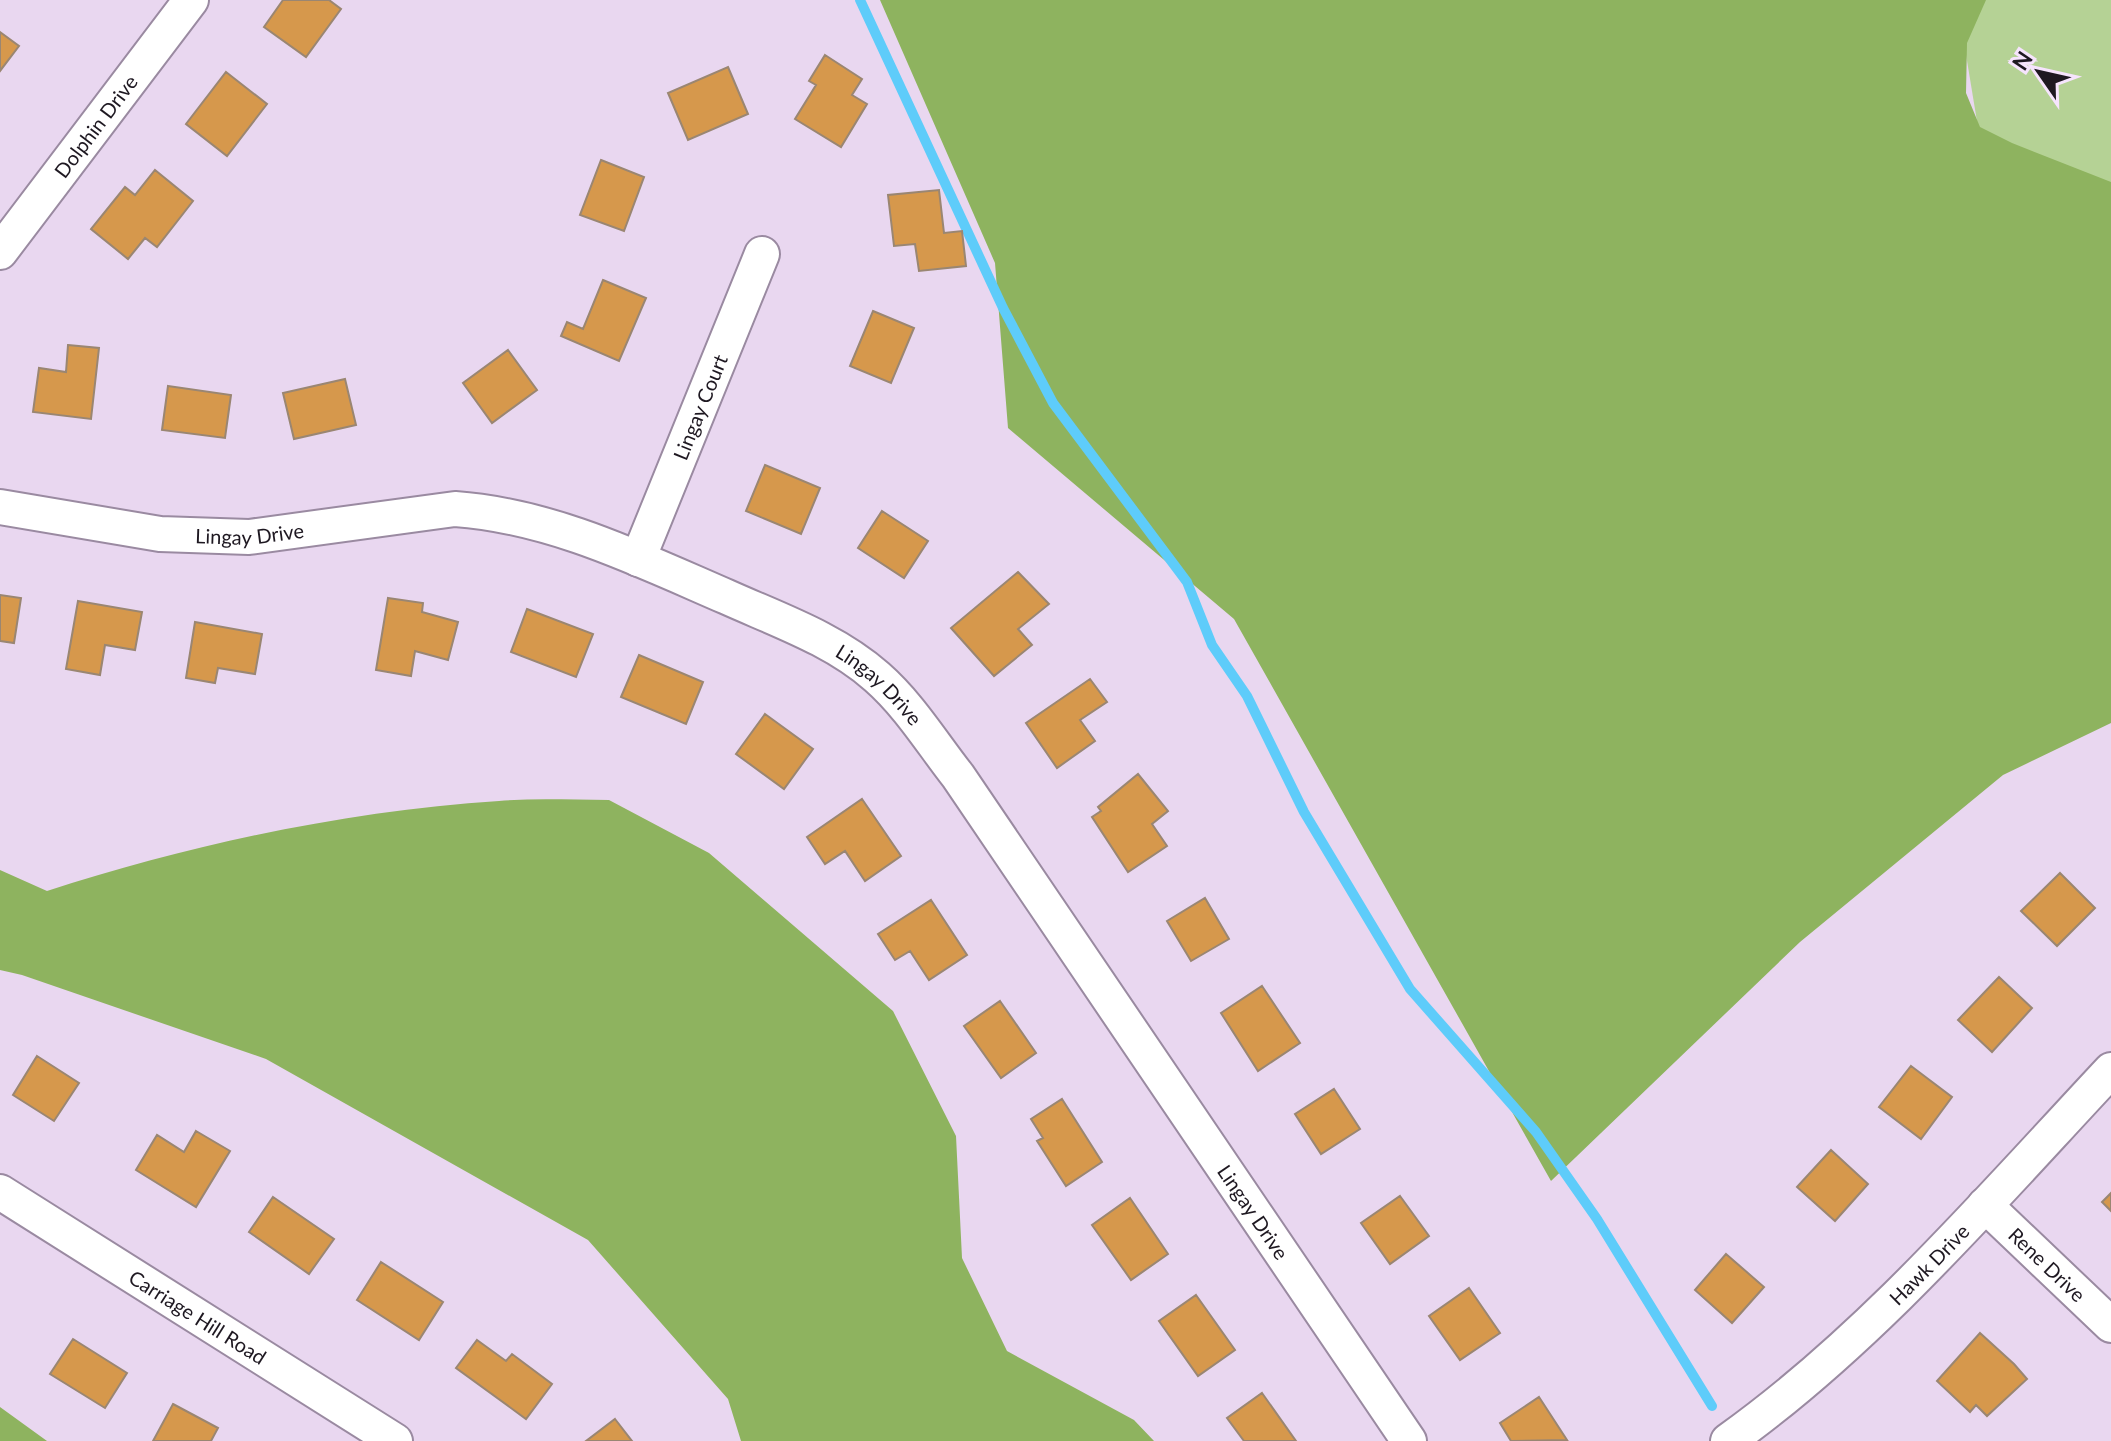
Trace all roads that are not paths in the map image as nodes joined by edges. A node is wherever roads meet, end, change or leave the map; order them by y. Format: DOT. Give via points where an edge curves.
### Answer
graph roads {
  1 [pos="191,0"];
  2 [pos="0,252"];
  3 [pos="762,254"];
  4 [pos="0,507"];
  5 [pos="638,559"];
  6 [pos="2111,1070"];
  7 [pos="0,1192"];
  8 [pos="1985,1205"];
  9 [pos="2111,1325"];
  10 [pos="395,1441"];
  11 [pos="1409,1441"];
  12 [pos="1728,1441"];
  1 -- 2 [label="street, Dolphin Drive"];
  3 -- 5 [label="street, Lingay Court"];
  4 -- 5 [label="street, Lingay Drive" via="160,534 249,537 455,509 489,511"];
  5 -- 11 [label="street, Lingay Drive" via="841,650 898,699 958,776"];
  6 -- 8 [label="street, Hawk Drive"];
  7 -- 10 [label="street, Carriage Hill Road"];
  8 -- 9 [label="street, Rene Drive"];
  8 -- 12 [label="street, Hawk Drive" via="1816,1373"];
}
